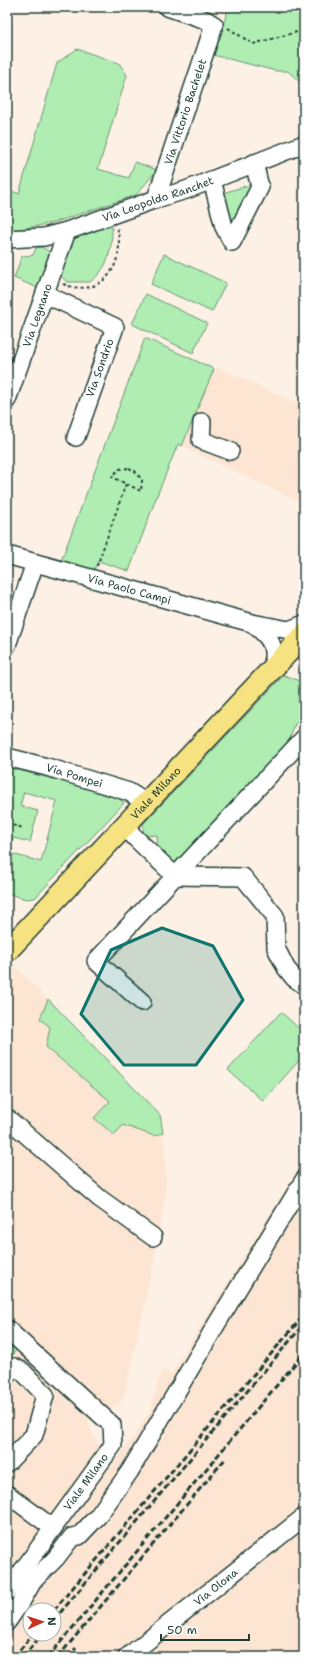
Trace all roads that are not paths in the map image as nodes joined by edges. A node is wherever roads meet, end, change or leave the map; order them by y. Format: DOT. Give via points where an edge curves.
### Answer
graph roads {
  1 [pos="167,7"];
  2 [pos="304,144"];
  3 [pos="254,164"];
  4 [pos="212,180"];
  5 [pos="156,198"];
  6 [pos="67,231"];
  7 [pos="7,240"];
  8 [pos="45,294"];
  9 [pos="7,400"];
  10 [pos="202,422"];
  11 [pos="76,437"];
  12 [pos="230,451"];
  13 [pos="7,555"];
  14 [pos="35,563"];
  15 [pos="252,623"];
  16 [pos="304,624"];
  17 [pos="304,635"];
  18 [pos="7,644"];
  19 [pos="273,657"];
  20 [pos="304,738"];
  21 [pos="7,757"];
  22 [pos="140,799"];
  23 [pos="124,827"];
  24 [pos="175,876"];
  25 [pos="7,939"];
  26 [pos="7,951"];
  27 [pos="304,985"];
  28 [pos="142,1002"];
  29 [pos="7,1118"];
  30 [pos="304,1180"];
  31 [pos="153,1237"];
  32 [pos="7,1329"];
  33 [pos="7,1375"];
  34 [pos="7,1463"];
  35 [pos="7,1494"];
  36 [pos="304,1517"];
  37 [pos="53,1528"];
  38 [pos="7,1592"];
  39 [pos="7,1622"];
  40 [pos="127,1657"];
  1 -- 5 [label="street, Via Vittorio Bachelet" via="214,25"];
  2 -- 3 [label="street, Via Leopoldo Ranchet"];
  3 -- 4 [label="street, Via Leopoldo Ranchet"];
  3 -- 4 [label="street" via="260,187 232,242 224,228"];
  4 -- 5 [label="street, Via Leopoldo Ranchet"];
  5 -- 6 [label="street, Via Leopoldo Ranchet"];
  6 -- 7 [label="street, Via Leopoldo Ranchet" via="44,237"];
  6 -- 8 [label="street, Via Legnano"];
  8 -- 9 [label="street, Via Legnano"];
  8 -- 11 [label="street, Via Sondrio" via="115,326"];
  10 -- 12 [label="street" via="200,440"];
  13 -- 14 [label="street, Via Paolo Campi"];
  14 -- 15 [label="street, Via Paolo Campi"];
  14 -- 18 [label="street"];
  15 -- 16 [label="street, Via Paolo Campi" via="289,630"];
  15 -- 19 [label="street, Via Paolo Campi" via="270,640"];
  16 -- 19 [label="main road, Viale Milano"];
  17 -- 23 [label="main road, Viale Milano"];
  19 -- 22 [label="main road, Viale Milano"];
  20 -- 24 [label="street"];
  21 -- 22 [label="street, Via Pompei" via="129,792"];
  22 -- 25 [label="main road, Viale Milano"];
  23 -- 24 [label="street"];
  23 -- 26 [label="main road, Viale Milano"];
  24 -- 27 [label="street" via="243,877 275,916 276,948 286,968"];
  24 -- 28 [label="street" via="96,961"];
  29 -- 31 [label="street" via="99,1198"];
  30 -- 39 [label="street" via="130,1471 98,1516 79,1536 72,1538 33,1581"];
  32 -- 37 [label="street, Viale Milano" via="112,1425 113,1445"];
  33 -- 34 [label="street" via="14,1367 45,1395 34,1435"];
  35 -- 37 [label="street"];
  36 -- 40 [label="street, Via Olona"];
  37 -- 38 [label="street, Viale Milano"];
}
